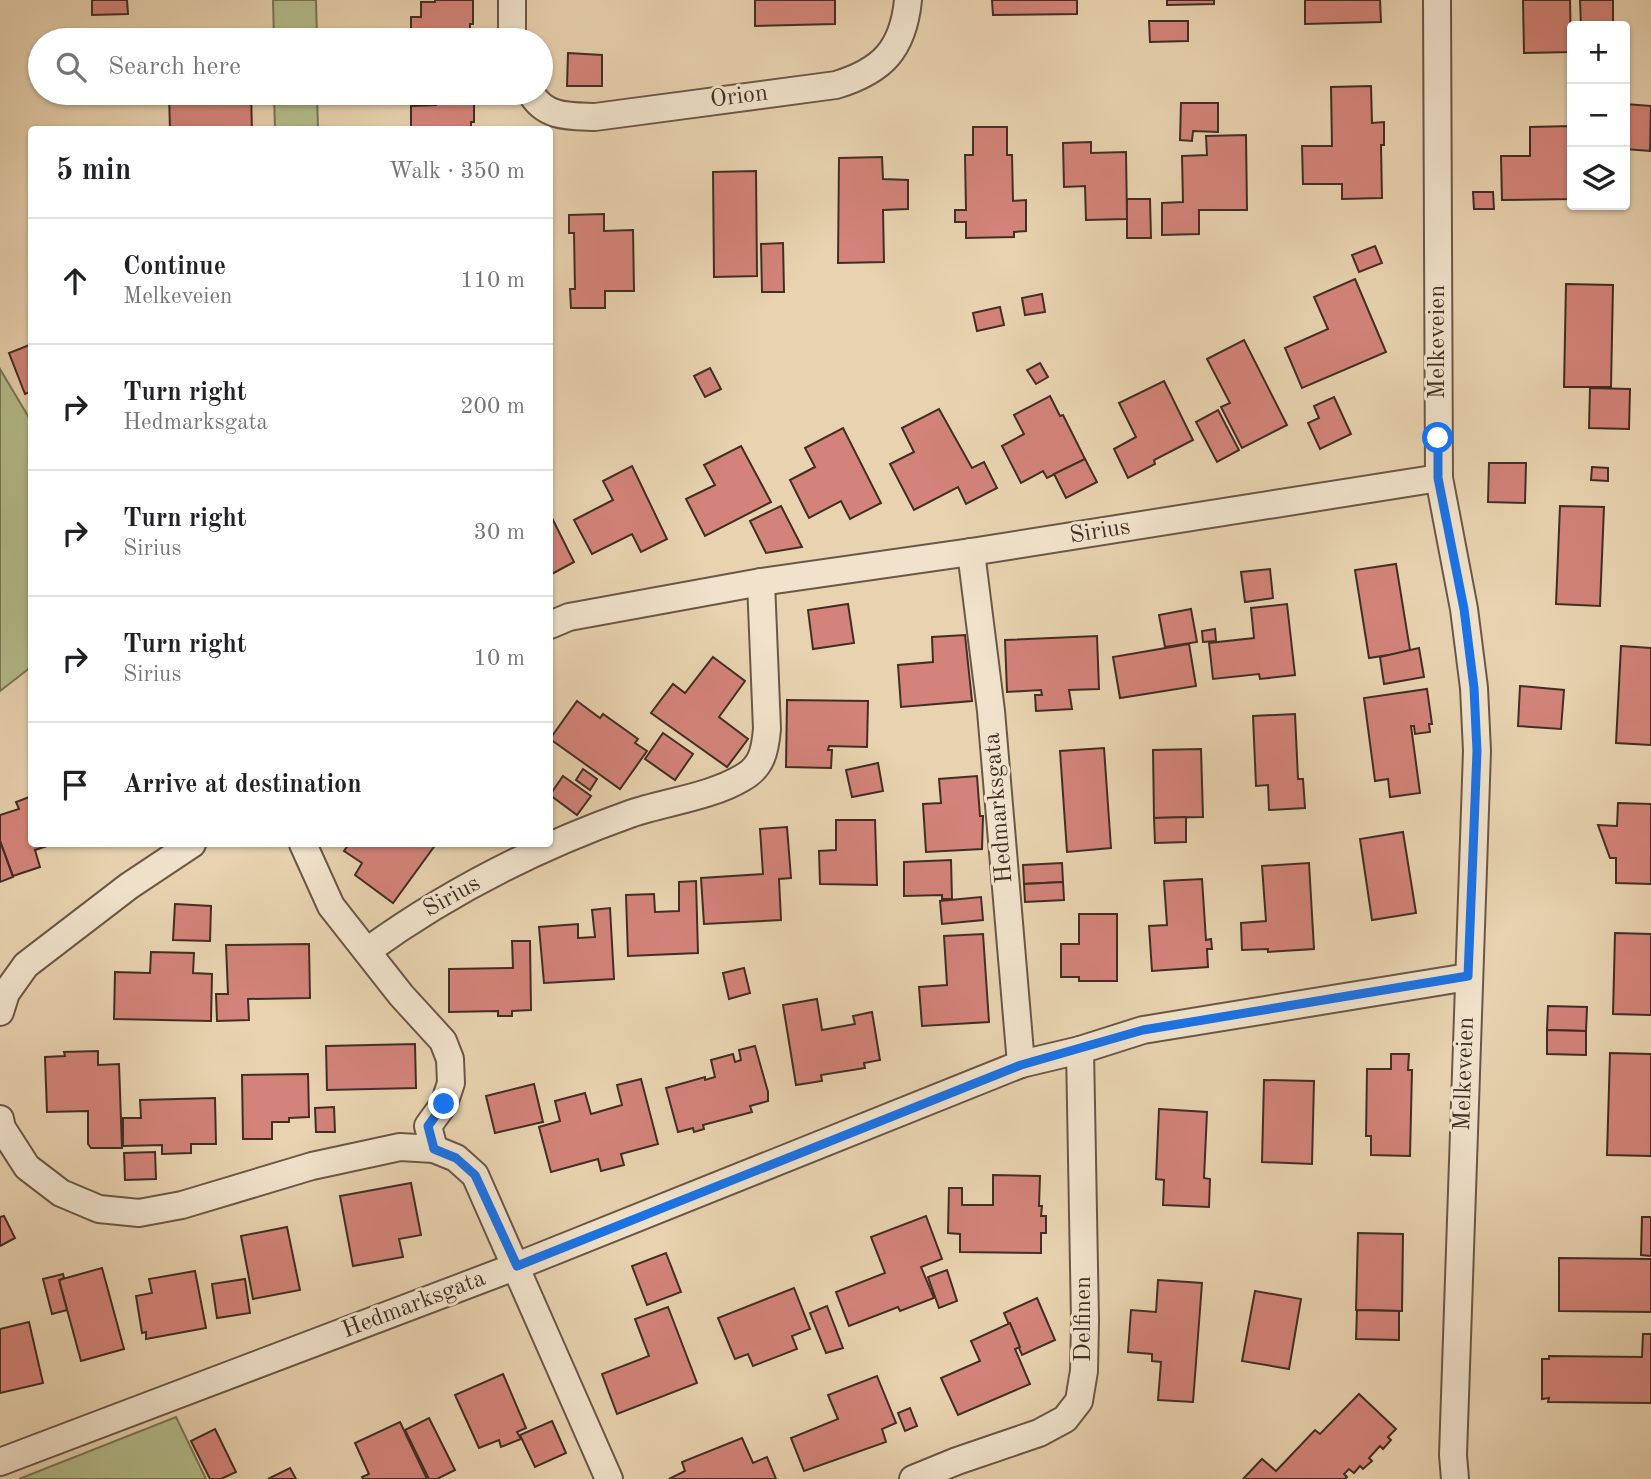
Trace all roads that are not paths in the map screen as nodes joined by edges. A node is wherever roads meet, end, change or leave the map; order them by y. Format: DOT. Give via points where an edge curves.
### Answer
graph roads {
  1 [pos="512,0"];
  2 [pos="908,0"];
  3 [pos="1437,0"];
  4 [pos="512,28"];
  5 [pos="542,105"];
  6 [pos="1438,478"];
  7 [pos="971,552"];
  8 [pos="761,582"];
  9 [pos="553,624"];
  10 [pos="553,844"];
  11 [pos="188,847"];
  12 [pos="304,847"];
  13 [pos="546,847"];
  14 [pos="367,951"];
  15 [pos="1468,976"];
  16 [pos="0,1012"];
  17 [pos="1080,1050"];
  18 [pos="1021,1065"];
  19 [pos="0,1119"];
  20 [pos="434,1149"];
  21 [pos="517,1266"];
  22 [pos="0,1462"];
  23 [pos="609,1479"];
  24 [pos="913,1479"];
  25 [pos="1455,1479"];
  1 -- 4 [label="street"];
  2 -- 5 [label="street, Orion" via="901,33 886,58 861,78 595,117 560,116"];
  3 -- 6 [label="street, Melkeveien"];
  6 -- 7 [label="street, Sirius"];
  6 -- 15 [label="street, Melkeveien" via="1474,688 1477,751"];
  7 -- 8 [label="street, Sirius"];
  7 -- 18 [label="street, Hedmarksgata" via="991,711"];
  8 -- 9 [label="street, Sirius"];
  8 -- 10 [label="street, Sirius" via="767,729 760,763 725,786"];
  11 -- 16 [label="street" via="26,965 6,993"];
  12 -- 14 [label="street" via="331,906"];
  13 -- 14 [label="street, Sirius" via="406,922"];
  14 -- 20 [label="street" via="443,1041 450,1059 451,1083 444,1104 428,1126"];
  15 -- 17 [label="street, Hedmarksgata" via="1143,1030"];
  15 -- 25 [label="street, Melkeveien"];
  17 -- 18 [label="street, Hedmarksgata"];
  17 -- 24 [label="street, Delfinen" via="1085,1321 1079,1401 1065,1419 1039,1433"];
  18 -- 21 [label="street, Hedmarksgata"];
  19 -- 20 [label="street" via="27,1167 61,1193 99,1209 139,1213 351,1156 400,1147"];
  20 -- 21 [label="street" via="456,1158 475,1175"];
  21 -- 22 [label="street, Hedmarksgata"];
  21 -- 23 [label="street"];
}
